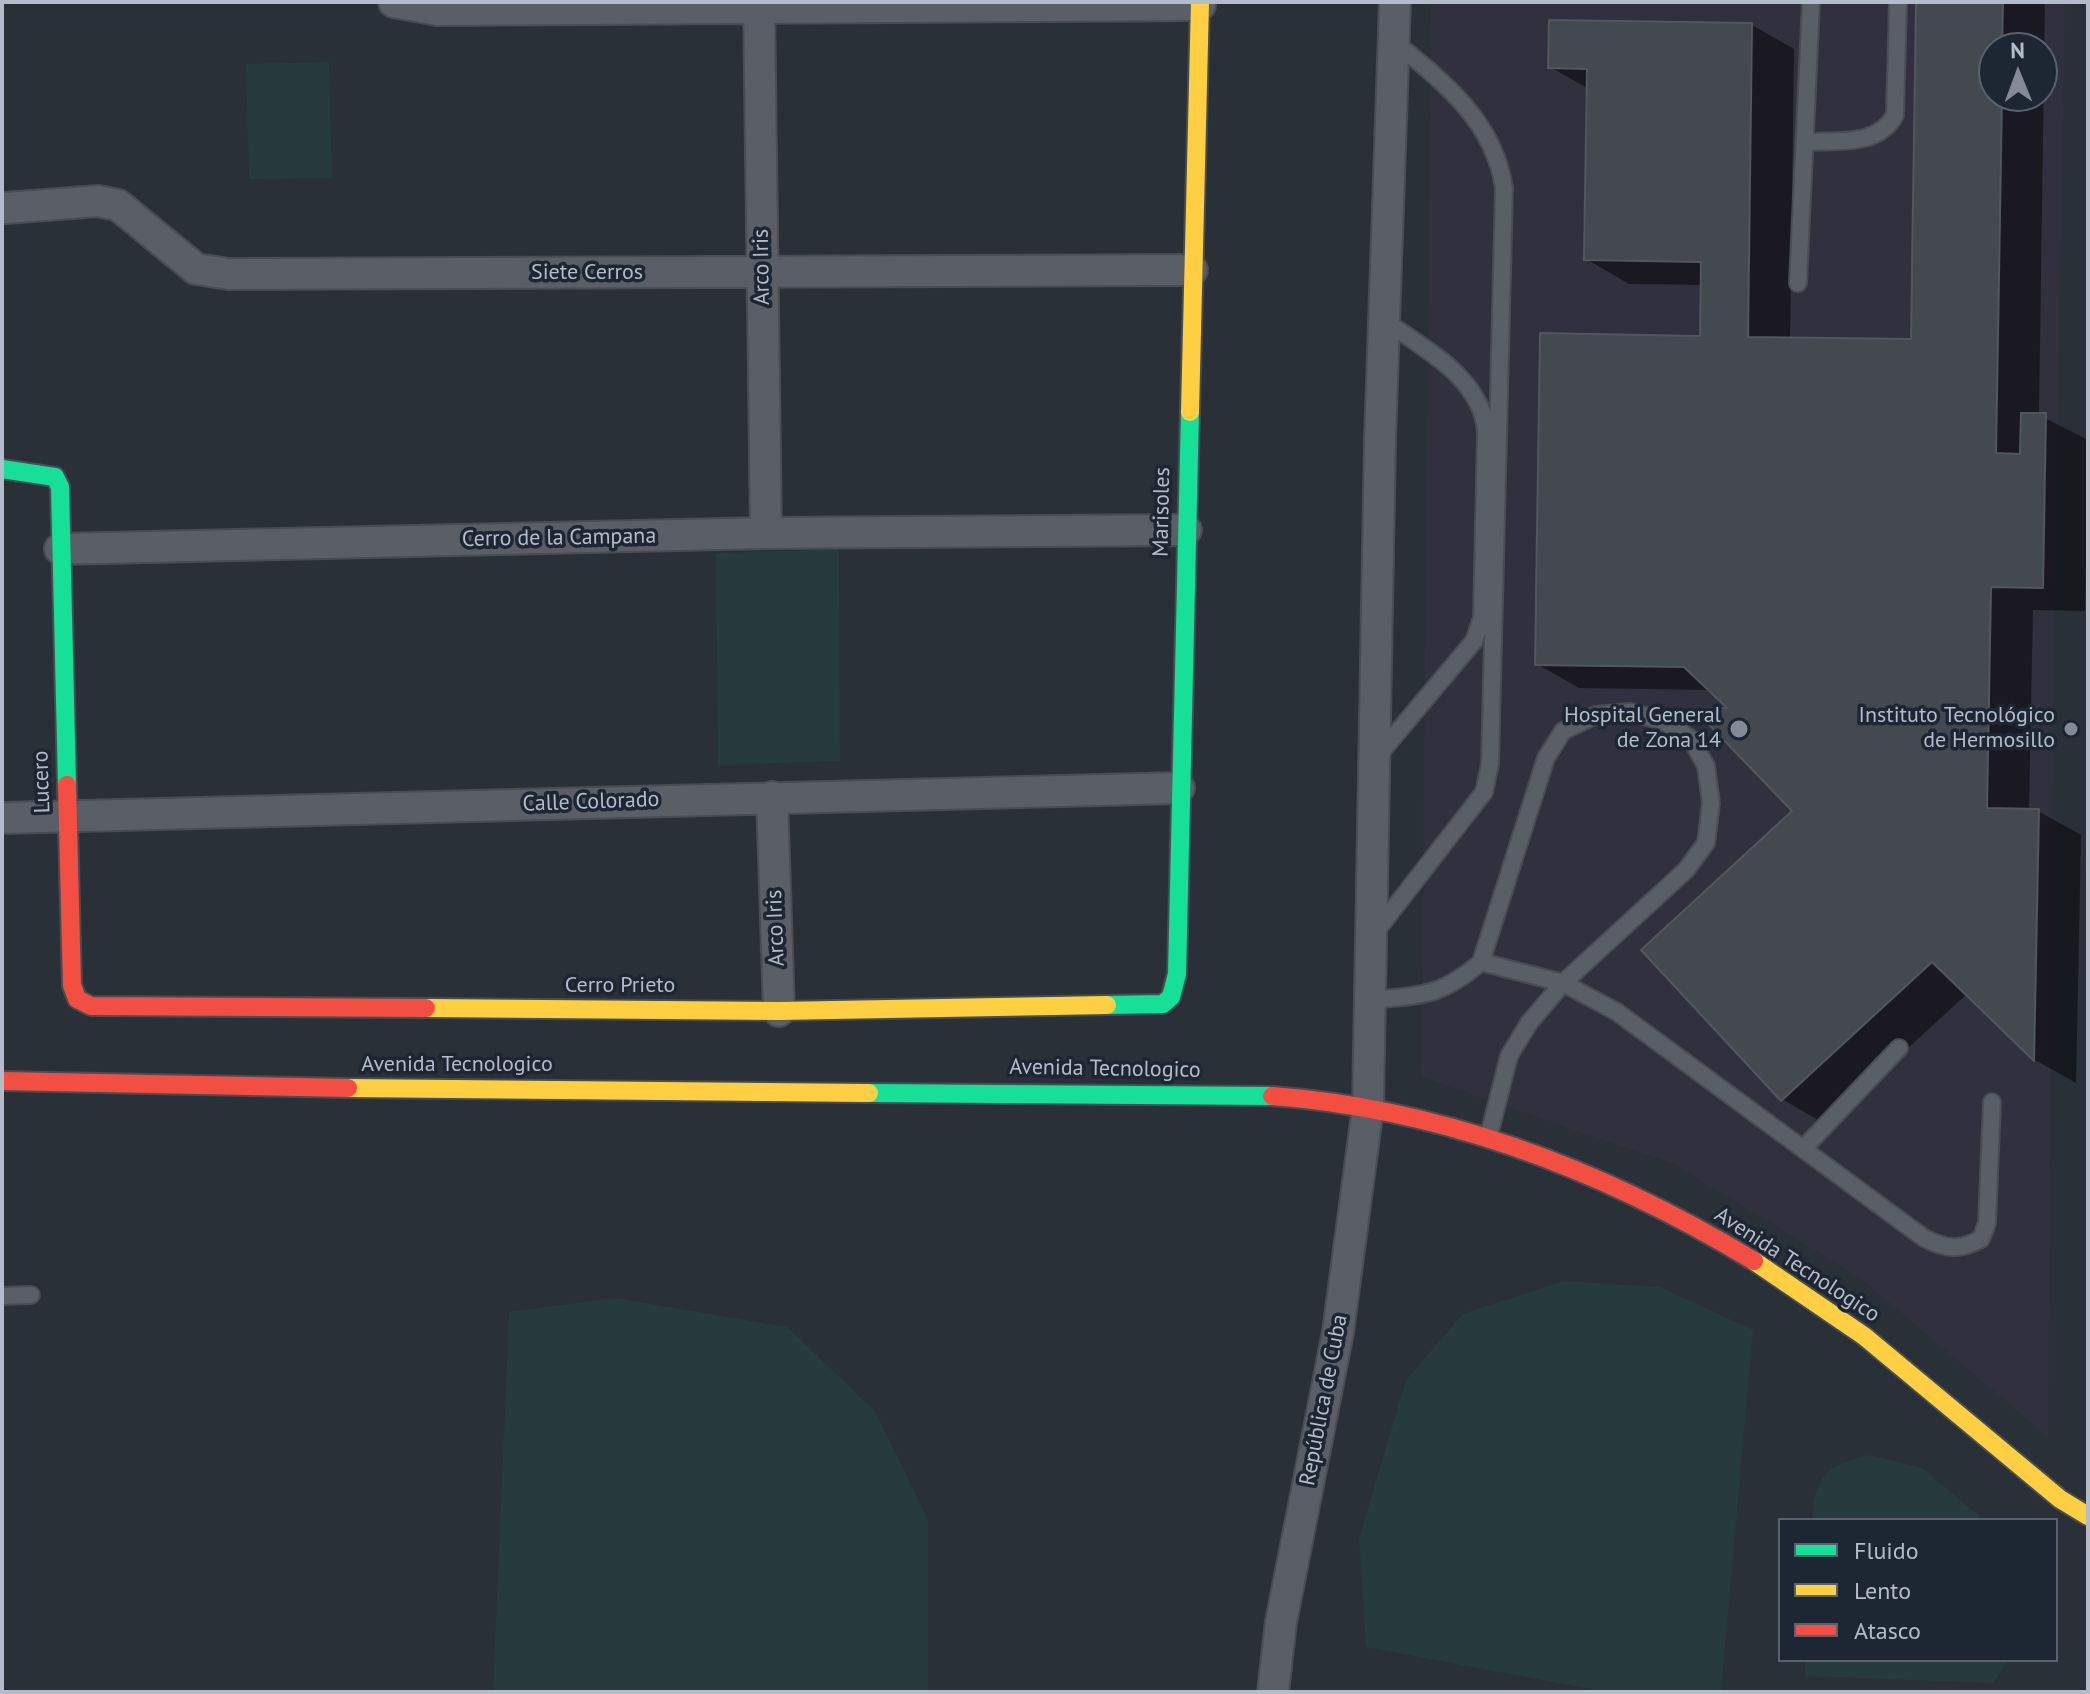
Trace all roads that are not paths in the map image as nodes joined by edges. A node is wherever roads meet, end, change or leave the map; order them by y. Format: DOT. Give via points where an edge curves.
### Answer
graph roads {
  1 [pos="394,2"];
  2 [pos="1395,2"];
  3 [pos="1811,2"];
  4 [pos="1898,2"];
  5 [pos="1200,4"];
  6 [pos="438,6"];
  7 [pos="759,6"];
  8 [pos="1393,41"];
  9 [pos="1805,142"];
  10 [pos="6,208"];
  11 [pos="1192,270"];
  12 [pos="762,272"];
  13 [pos="1798,283"];
  14 [pos="1384,320"];
  15 [pos="2,469"];
  16 [pos="1186,530"];
  17 [pos="766,533"];
  18 [pos="60,549"];
  19 [pos="1374,760"];
  20 [pos="1179,788"];
  21 [pos="772,797"];
  22 [pos="67,815"];
  23 [pos="2,818"];
  24 [pos="1371,937"];
  25 [pos="1481,962"];
  26 [pos="1563,983"];
  27 [pos="1370,1000"];
  28 [pos="91,1006"];
  29 [pos="1149,1007"];
  30 [pos="779,1011"];
  31 [pos="1899,1048"];
  32 [pos="2,1081"];
  33 [pos="1992,1102"];
  34 [pos="1368,1107"];
  35 [pos="1488,1141"];
  36 [pos="1803,1149"];
  37 [pos="31,1295"];
  38 [pos="2,1296"];
  39 [pos="2088,1516"];
  40 [pos="1273,1692"];
  1 -- 6 [label="street"];
  2 -- 8 [label="street, República de Cuba"];
  3 -- 9 [label="lane"];
  4 -- 9 [label="lane" via="1895,115 1887,129 1872,137"];
  5 -- 7 [label="street"];
  5 -- 11 [label="street, Marisoles"];
  6 -- 7 [label="street"];
  7 -- 12 [label="street, Arco Iris"];
  8 -- 14 [label="street, República de Cuba"];
  8 -- 24 [label="lane" via="1456,92 1500,160 1504,188 1490,764 1484,792"];
  9 -- 13 [label="lane"];
  10 -- 12 [label="street, Siete Cerros" via="98,201 118,205 196,269 229,274"];
  11 -- 12 [label="street, Siete Cerros"];
  11 -- 16 [label="street, Marisoles"];
  12 -- 17 [label="street, Arco Iris"];
  14 -- 19 [label="street, República de Cuba"];
  14 -- 19 [label="lane" via="1455,373 1484,409 1482,618 1474,641"];
  15 -- 18 [label="street" via="55,477 60,487"];
  16 -- 17 [label="street, Cerro de la Campana"];
  16 -- 20 [label="street, Marisoles"];
  17 -- 18 [label="street, Cerro de la Campana"];
  18 -- 22 [label="street, Lucero"];
  19 -- 24 [label="street, República de Cuba"];
  20 -- 21 [label="street, Calle Colorado"];
  20 -- 29 [label="street, Marisoles" via="1177,974 1171,997"];
  21 -- 22 [label="street, Calle Colorado"];
  21 -- 30 [label="street, Arco Iris"];
  22 -- 23 [label="street, Calle Colorado"];
  22 -- 28 [label="street, Lucero" via="72,985 77,999"];
  24 -- 27 [label="street, República de Cuba"];
  25 -- 26 [label="lane"];
  25 -- 26 [label="lane" via="1546,758 1563,731 1596,715 1630,712 1663,721 1691,739 1706,766 1711,803 1706,843 1686,870"];
  25 -- 27 [label="lane" via="1435,993"];
  26 -- 35 [label="lane" via="1509,1056"];
  26 -- 36 [label="lane" via="1617,1012"];
  27 -- 34 [label="street, República de Cuba"];
  28 -- 30 [label="street, Cerro Prieto"];
  29 -- 30 [label="street, Cerro Prieto"];
  31 -- 36 [label="lane"];
  32 -- 34 [label="street, Avenida Tecnologico" via="418,1090 1252,1095"];
  33 -- 36 [label="lane" via="1987,1223 1981,1239 1965,1248 1944,1248 1924,1238"];
  34 -- 35 [label="street, Avenida Tecnologico"];
  34 -- 40 [label="street, República de Cuba" via="1338,1332 1281,1622"];
  35 -- 39 [label="street, Avenida Tecnologico" via="1541,1158 1728,1243 1836,1314 2060,1499"];
  37 -- 38 [label="lane"];
}
